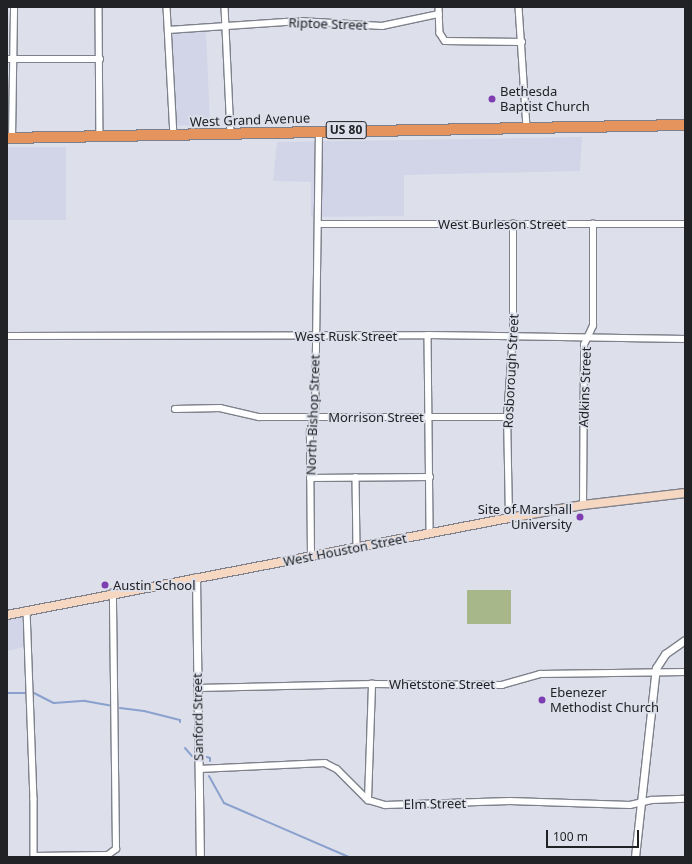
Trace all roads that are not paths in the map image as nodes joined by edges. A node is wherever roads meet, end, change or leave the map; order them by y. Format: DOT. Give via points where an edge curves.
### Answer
graph roads {
  1 [pos="14,7"];
  2 [pos="99,7"];
  3 [pos="167,7"];
  4 [pos="225,7"];
  5 [pos="439,7"];
  6 [pos="519,7"];
  7 [pos="439,14"];
  8 [pos="226,28"];
  9 [pos="168,30"];
  10 [pos="522,42"];
  11 [pos="7,59"];
  12 [pos="14,59"];
  13 [pos="100,59"];
  14 [pos="685,125"];
  15 [pos="527,127"];
  16 [pos="319,131"];
  17 [pos="231,133"];
  18 [pos="174,135"];
  19 [pos="100,136"];
  20 [pos="9,138"];
  21 [pos="318,224"];
  22 [pos="513,224"];
  23 [pos="593,224"];
  24 [pos="685,224"];
  25 [pos="428,335"];
  26 [pos="7,336"];
  27 [pos="315,336"];
  28 [pos="513,336"];
  29 [pos="588,336"];
  30 [pos="685,339"];
  31 [pos="174,409"];
  32 [pos="315,417"];
  33 [pos="429,417"];
  34 [pos="507,417"];
  35 [pos="356,477"];
  36 [pos="430,477"];
  37 [pos="310,478"];
  38 [pos="685,493"];
  39 [pos="583,505"];
  40 [pos="509,518"];
  41 [pos="430,534"];
  42 [pos="357,548"];
  43 [pos="311,556"];
  44 [pos="196,577"];
  45 [pos="113,593"];
  46 [pos="27,610"];
  47 [pos="7,615"];
  48 [pos="685,640"];
  49 [pos="685,672"];
  50 [pos="655,673"];
  51 [pos="372,684"];
  52 [pos="198,688"];
  53 [pos="199,769"];
  54 [pos="685,799"];
  55 [pos="368,800"];
  56 [pos="641,802"];
  57 [pos="34,857"];
  58 [pos="200,857"];
  59 [pos="635,857"];
  1 -- 12 [label="street"];
  2 -- 13 [label="street"];
  3 -- 9 [label="street"];
  4 -- 8 [label="street"];
  5 -- 7 [label="street"];
  6 -- 10 [label="street"];
  7 -- 8 [label="street, Riptoe Street" via="382,26 300,21"];
  7 -- 10 [label="street" via="440,33 445,41"];
  8 -- 9 [label="street, Riptoe Street"];
  8 -- 17 [label="street"];
  9 -- 18 [label="street"];
  10 -- 15 [label="street"];
  11 -- 12 [label="street"];
  12 -- 13 [label="street"];
  12 -- 20 [label="street"];
  13 -- 19 [label="street"];
  14 -- 15 [label="highway, West Grand Avenue / US 80"];
  15 -- 16 [label="highway, West Grand Avenue / US 80"];
  16 -- 17 [label="highway, West Grand Avenue / US 80"];
  16 -- 21 [label="street, North Bishop Street"];
  17 -- 18 [label="highway, West Grand Avenue / US 80"];
  18 -- 19 [label="highway, West Grand Avenue / US 80"];
  19 -- 20 [label="highway, West Grand Avenue / US 80"];
  21 -- 22 [label="street, West Burleson Street"];
  21 -- 27 [label="street, North Bishop Street"];
  22 -- 23 [label="street, West Burleson Street"];
  22 -- 28 [label="street, Rosborough Street"];
  23 -- 24 [label="street, West Burleson Street"];
  23 -- 29 [label="street, Adkins Street" via="593,326"];
  25 -- 27 [label="street, West Rusk Street"];
  25 -- 28 [label="street, West Rusk Street"];
  25 -- 33 [label="street"];
  26 -- 27 [label="street, West Rusk Street"];
  27 -- 32 [label="street, North Bishop Street"];
  28 -- 29 [label="street, West Rusk Street"];
  28 -- 34 [label="street, Rosborough Street"];
  29 -- 30 [label="street, West Rusk Street"];
  29 -- 39 [label="street, Adkins Street" via="584,345"];
  31 -- 32 [label="street, Morrison Street" via="215,408 254,417"];
  32 -- 33 [label="street, Morrison Street"];
  32 -- 37 [label="street, North Bishop Street" via="310,432"];
  33 -- 34 [label="street, Morrison Street"];
  33 -- 36 [label="street"];
  34 -- 40 [label="street, Rosborough Street"];
  35 -- 36 [label="street"];
  35 -- 37 [label="street"];
  35 -- 42 [label="street"];
  36 -- 41 [label="street"];
  37 -- 43 [label="street, North Bishop Street"];
  38 -- 39 [label="main road, West Houston Street"];
  39 -- 40 [label="main road, West Houston Street"];
  40 -- 41 [label="main road, West Houston Street"];
  41 -- 42 [label="main road, West Houston Street"];
  42 -- 43 [label="main road, West Houston Street"];
  43 -- 44 [label="main road, West Houston Street"];
  44 -- 45 [label="main road, West Houston Street"];
  44 -- 52 [label="street, Sanford Street"];
  45 -- 46 [label="main road, West Houston Street"];
  45 -- 57 [label="street" via="116,845 114,851 108,855"];
  46 -- 47 [label="main road, West Houston Street"];
  46 -- 57 [label="street"];
  48 -- 50 [label="street" via="665,654 657,664"];
  49 -- 50 [label="street, Whetstone Street"];
  50 -- 51 [label="street, Whetstone Street" via="540,674 502,685"];
  50 -- 56 [label="street"];
  51 -- 52 [label="street, Whetstone Street"];
  51 -- 55 [label="street"];
  52 -- 53 [label="street, Sanford Street"];
  53 -- 55 [label="street" via="325,764 337,769"];
  53 -- 58 [label="street, Sanford Street"];
  54 -- 56 [label="street, Elm Street"];
  55 -- 56 [label="street, Elm Street" via="391,805 510,801 630,805"];
  56 -- 59 [label="street"];
}
